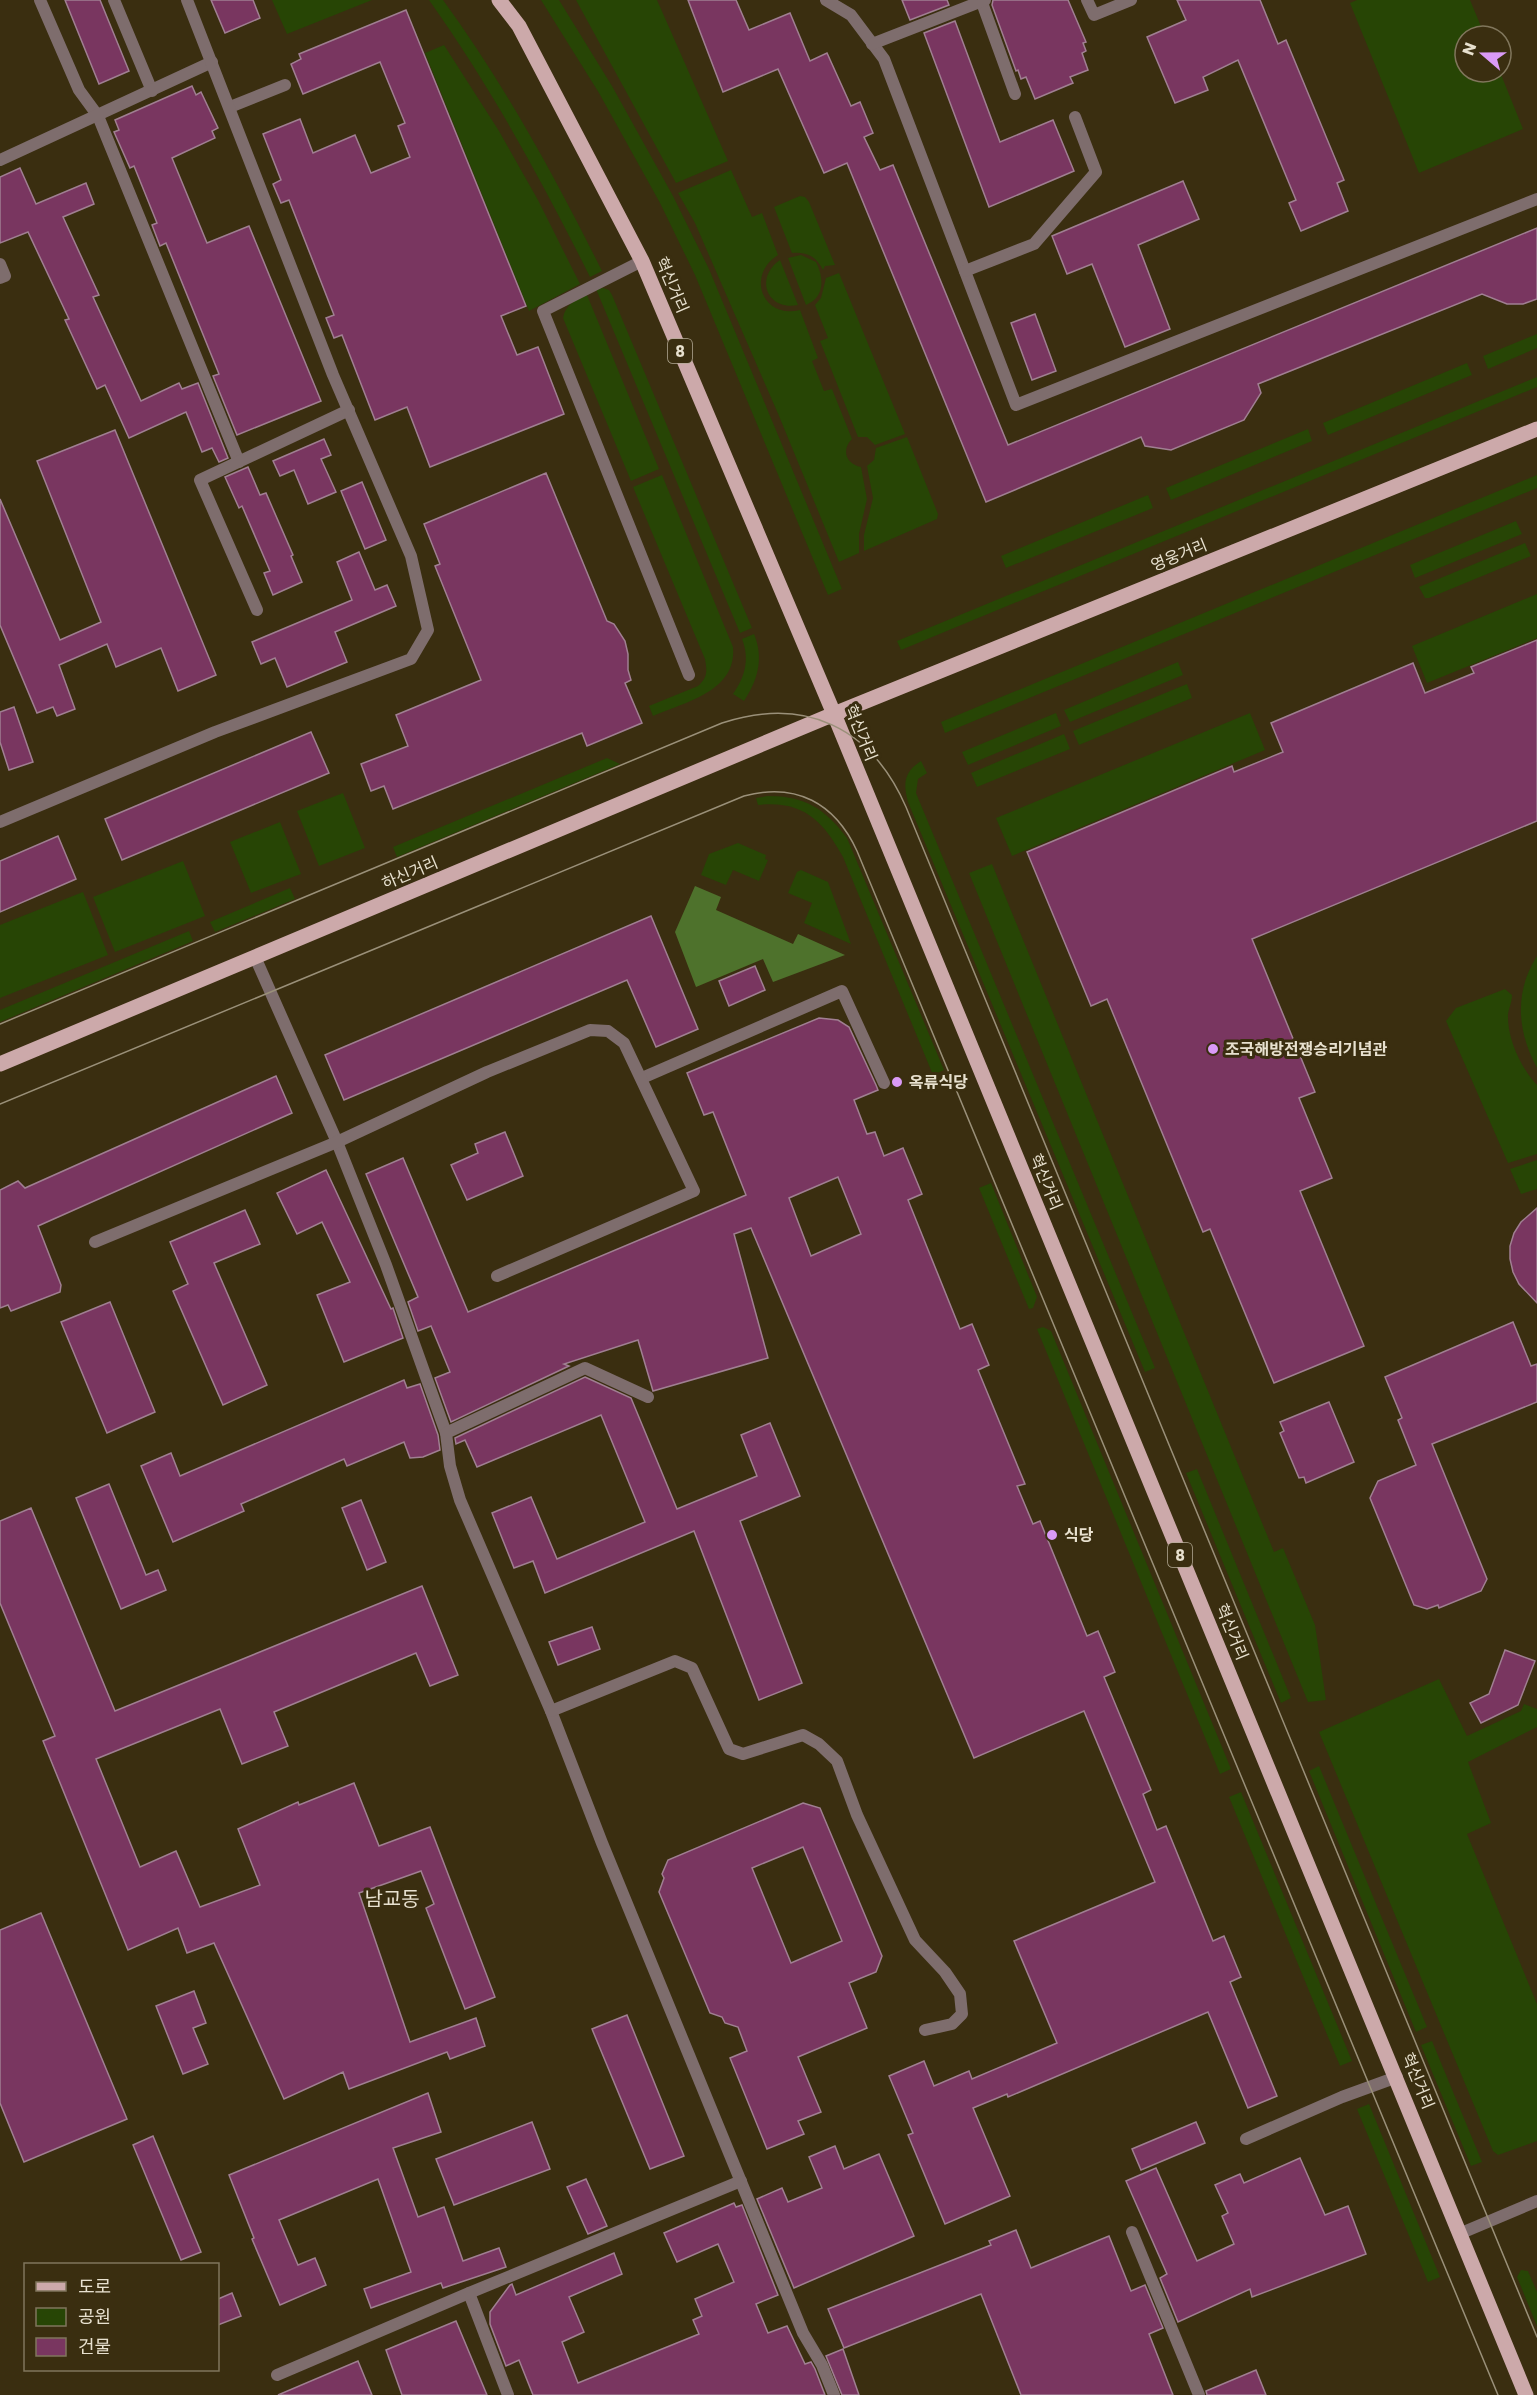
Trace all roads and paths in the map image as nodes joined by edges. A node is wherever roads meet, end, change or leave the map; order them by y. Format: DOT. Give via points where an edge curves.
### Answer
graph roads {
  1 [pos="40,0"];
  2 [pos="114,0"];
  3 [pos="187,0"];
  4 [pos="499,0"];
  5 [pos="826,0"];
  6 [pos="982,0"];
  7 [pos="1087,0"];
  8 [pos="1131,0"];
  9 [pos="872,44"];
  10 [pos="212,62"];
  11 [pos="285,85"];
  12 [pos="152,91"];
  13 [pos="1015,94"];
  14 [pos="230,107"];
  15 [pos="98,116"];
  16 [pos="1075,117"];
  17 [pos="0,160"];
  18 [pos="1537,199"];
  19 [pos="642,261"];
  20 [pos="0,264"];
  21 [pos="965,271"];
  22 [pos="0,278"];
  23 [pos="349,410"];
  24 [pos="1537,429"];
  25 [pos="238,462"];
  26 [pos="257,610"];
  27 [pos="689,675"];
  28 [pos="834,714"];
  29 [pos="0,822"];
  30 [pos="255,957"];
  31 [pos="0,1064"];
  32 [pos="642,1078"];
  33 [pos="884,1083"];
  34 [pos="337,1142"];
  35 [pos="95,1242"];
  36 [pos="497,1276"];
  37 [pos="648,1397"];
  38 [pos="446,1433"];
  39 [pos="551,1711"];
  40 [pos="925,2030"];
  41 [pos="1397,2076"];
  42 [pos="1246,2139"];
  43 [pos="741,2181"];
  44 [pos="1537,2202"];
  45 [pos="1132,2232"];
  46 [pos="1459,2234"];
  47 [pos="469,2293"];
  48 [pos="277,2375"];
  49 [pos="508,2395"];
  50 [pos="834,2395"];
  51 [pos="1199,2395"];
  52 [pos="1526,2395"];
  1 -- 15 [label="street" via="79,90"];
  2 -- 12 [label="street"];
  3 -- 10 [label="street"];
  4 -- 19 [label="main road, 혁신거리 / 8" via="519,26"];
  5 -- 9 [label="street" via="851,15"];
  6 -- 9 [label="street"];
  6 -- 13 [label="street"];
  7 -- 8 [label="street" via="1094,15"];
  9 -- 21 [label="street" via="884,59"];
  10 -- 12 [label="street"];
  10 -- 14 [label="street"];
  11 -- 14 [label="street"];
  12 -- 15 [label="street"];
  14 -- 23 [label="street"];
  15 -- 17 [label="street"];
  15 -- 25 [label="street"];
  16 -- 21 [label="street" via="1096,172 1034,244"];
  18 -- 21 [label="street" via="1016,405"];
  19 -- 27 [label="street" via="543,310"];
  19 -- 28 [label="main road, 혁신거리 / 8"];
  20 -- 22 [label="street" via="5,276"];
  23 -- 25 [label="street"];
  23 -- 29 [label="street" via="411,556 428,630 411,659 215,732"];
  24 -- 28 [label="main road, 영웅거리"];
  25 -- 26 [label="street" via="200,480"];
  28 -- 30 [label="main road, 하신거리"];
  28 -- 41 [label="main road, 혁신거리 / 8"];
  30 -- 31 [label="main road, 하신거리"];
  30 -- 34 [label="street"];
  32 -- 33 [label="street" via="842,992"];
  32 -- 34 [label="street" via="624,1043 608,1031 590,1030 487,1072"];
  32 -- 36 [label="street" via="694,1191"];
  34 -- 35 [label="street"];
  34 -- 38 [label="street"];
  37 -- 38 [label="street" via="585,1368"];
  38 -- 39 [label="street" via="460,1500"];
  39 -- 40 [label="street" via="675,1661 692,1668 729,1749 743,1754 803,1735 819,1744 837,1761 857,1815 915,1940 960,1994 962,2014 952,2024"];
  39 -- 43 [label="street"];
  41 -- 42 [label="street"];
  41 -- 46 [label="main road, 혁신거리 / 8"];
  43 -- 47 [label="street"];
  43 -- 50 [label="street" via="803,2333 822,2364"];
  44 -- 46 [label="street"];
  45 -- 51 [label="street"];
  46 -- 52 [label="main road, 혁신거리 / 8"];
  47 -- 48 [label="street"];
  47 -- 49 [label="street"];
}
